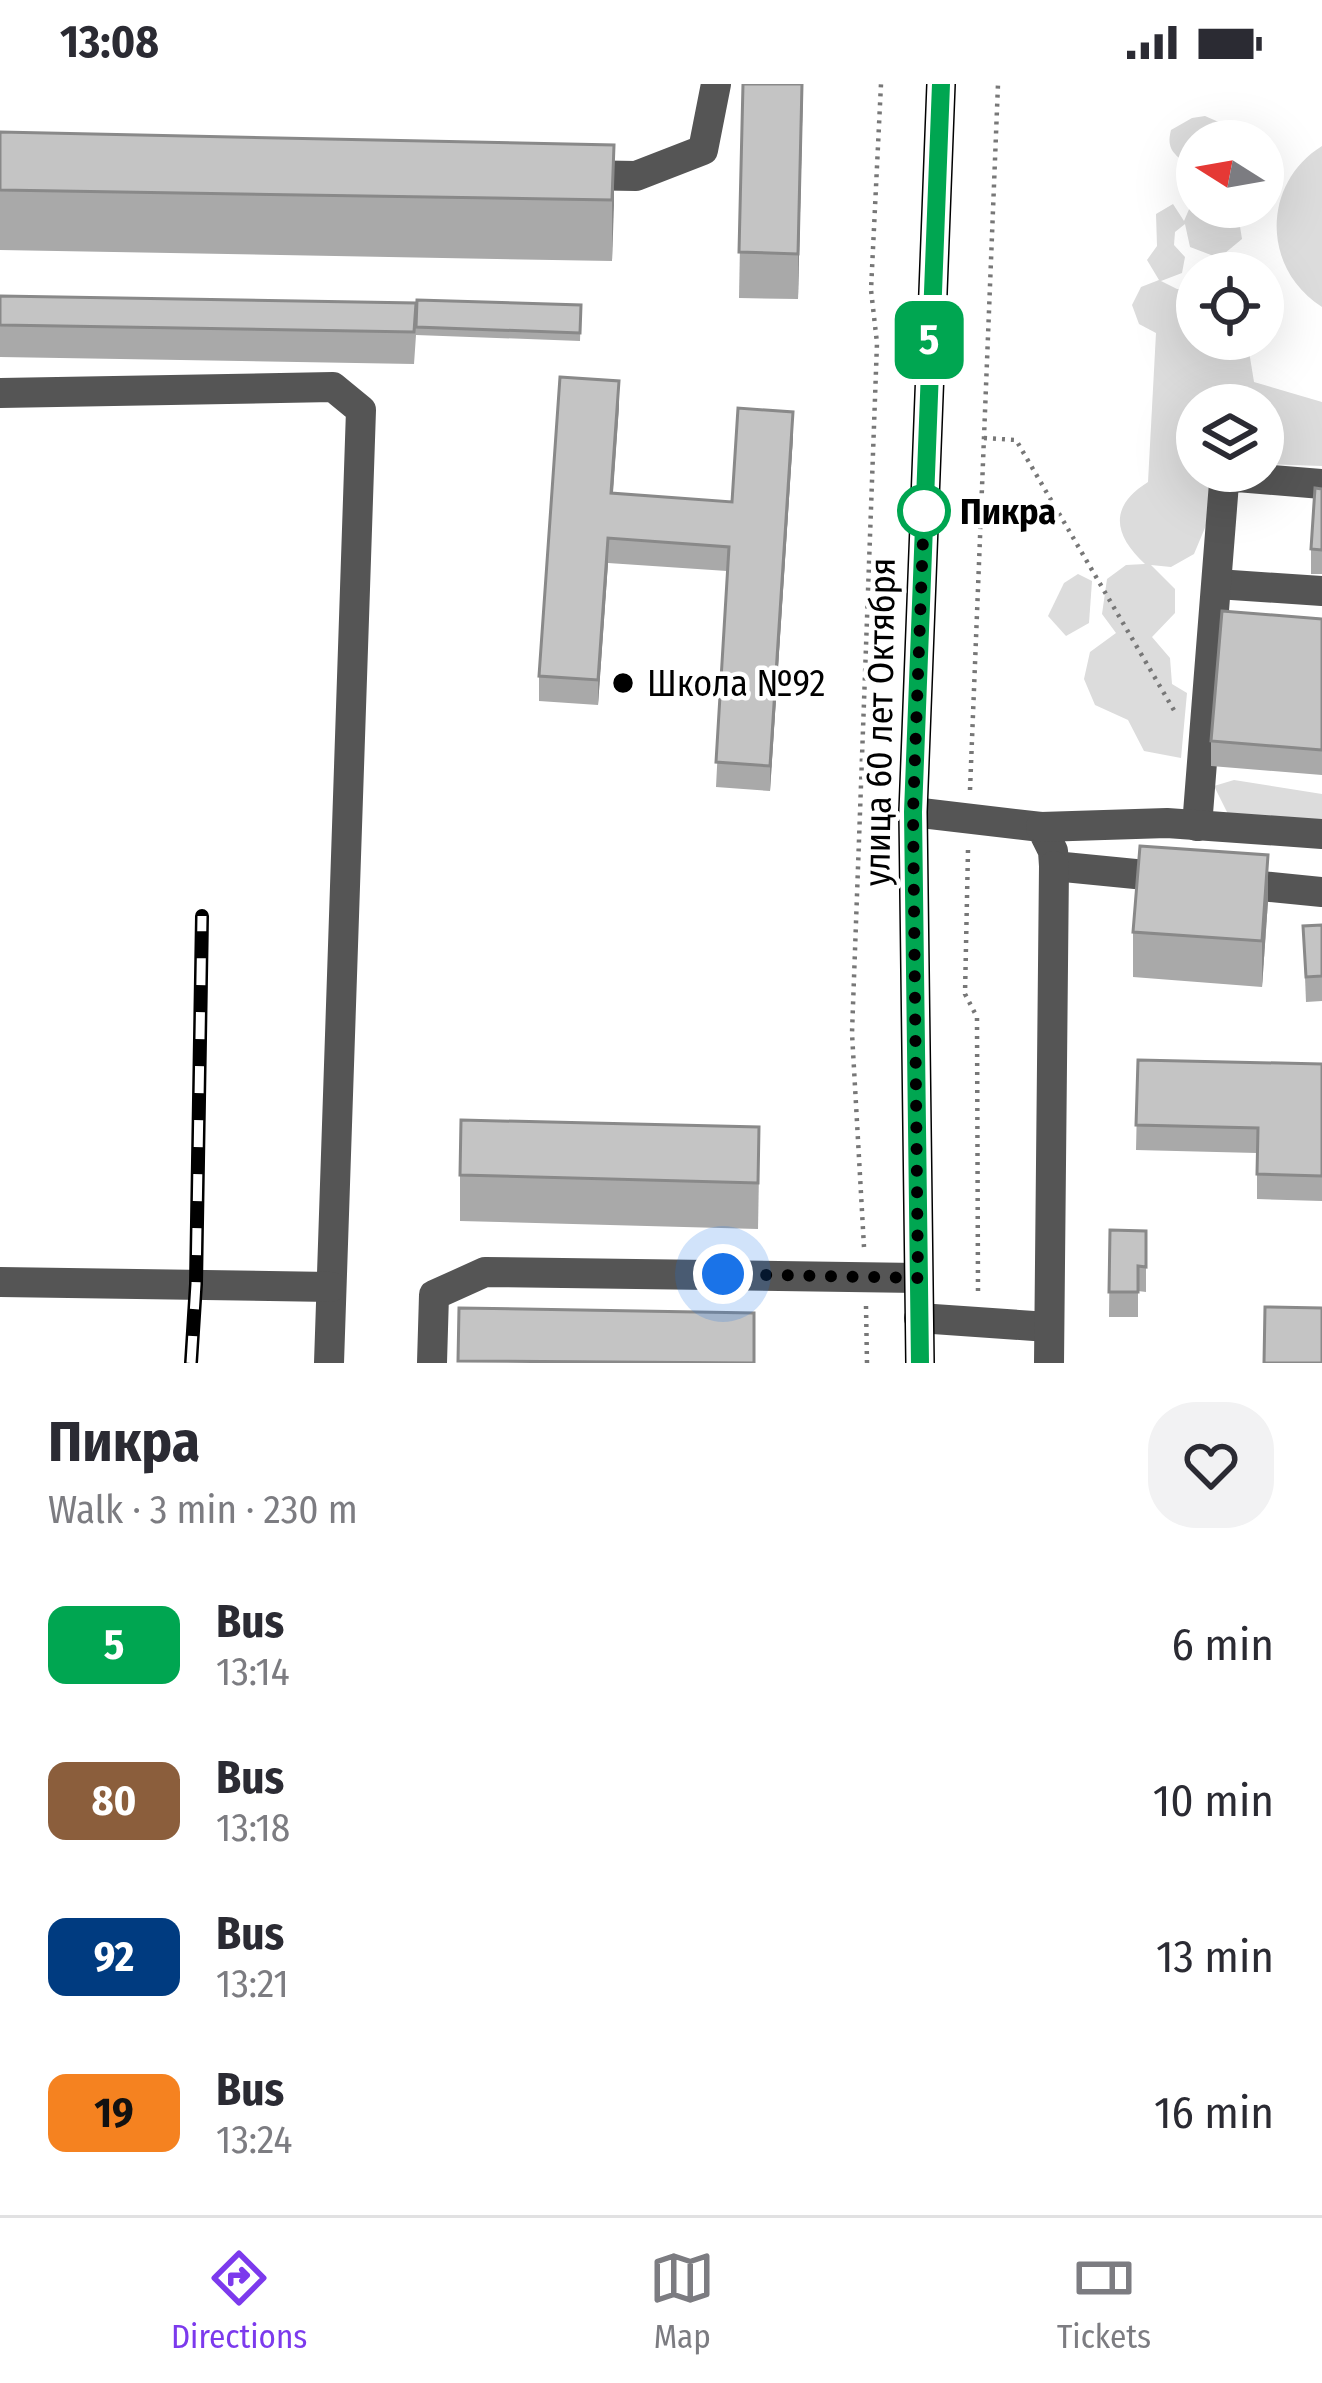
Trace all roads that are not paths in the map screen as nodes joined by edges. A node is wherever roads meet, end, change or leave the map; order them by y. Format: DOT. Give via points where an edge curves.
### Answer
graph roads {
  1 [pos="716,84"];
  2 [pos="941,84"];
  3 [pos="542,174"];
  4 [pos="0,393"];
  5 [pos="1322,484"];
  6 [pos="1217,584"];
  7 [pos="1322,591"];
  8 [pos="913,812"];
  9 [pos="1041,826"];
  10 [pos="1197,826"];
  11 [pos="1322,834"];
  12 [pos="1054,866"];
  13 [pos="1322,892"];
  14 [pos="918,1278"];
  15 [pos="0,1282"];
  16 [pos="331,1287"];
  17 [pos="919,1318"];
  18 [pos="1048,1327"];
  19 [pos="328,1363"];
  20 [pos="432,1363"];
  21 [pos="920,1363"];
  22 [pos="1049,1363"];
  1 -- 3 [label="lane" via="703,150 636,176"];
  2 -- 8 [label="main road, улица 60 лет Октября"];
  4 -- 16 [label="lane" via="332,388 361,410"];
  5 -- 6 [label="lane" via="1237,477 1223,483"];
  6 -- 7 [label="lane"];
  6 -- 10 [label="lane"];
  8 -- 9 [label="lane"];
  8 -- 14 [label="main road, улица 60 лет Октября"];
  9 -- 10 [label="lane"];
  9 -- 12 [label="lane"];
  10 -- 11 [label="lane"];
  12 -- 13 [label="lane"];
  12 -- 18 [label="lane"];
  14 -- 17 [label="main road, улица 60 лет Октября"];
  14 -- 20 [label="lane" via="485,1272 434,1295"];
  15 -- 16 [label="lane"];
  16 -- 19 [label="lane"];
  17 -- 18 [label="lane"];
  17 -- 21 [label="main road, улица 60 лет Октября"];
  18 -- 22 [label="lane"];
}
